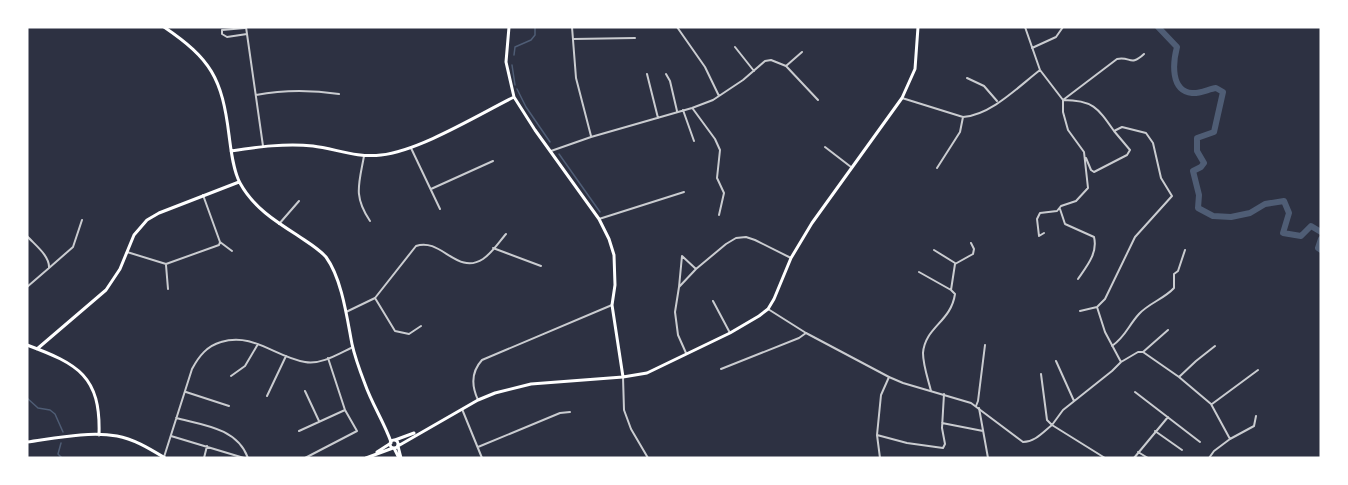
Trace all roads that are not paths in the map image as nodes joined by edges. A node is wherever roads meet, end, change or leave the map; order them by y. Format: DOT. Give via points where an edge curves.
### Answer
graph roads {
  1 [pos="164,27"];
  2 [pos="509,27"];
  3 [pos="572,27"];
  4 [pos="677,27"];
  5 [pos="918,27"];
  6 [pos="1025,27"];
  7 [pos="1063,27"];
  8 [pos="246,28"];
  9 [pos="171,29"];
  10 [pos="247,34"];
  11 [pos="635,38"];
  12 [pos="573,39"];
  13 [pos="735,47"];
  14 [pos="1032,48"];
  15 [pos="802,52"];
  16 [pos="1144,54"];
  17 [pos="786,66"];
  18 [pos="1040,70"];
  19 [pos="754,71"];
  20 [pos="666,74"];
  21 [pos="647,75"];
  22 [pos="967,78"];
  23 [pos="339,94"];
  24 [pos="256,95"];
  25 [pos="719,96"];
  26 [pos="514,97"];
  27 [pos="902,98"];
  28 [pos="1062,98"];
  29 [pos="818,100"];
  30 [pos="998,102"];
  31 [pos="692,108"];
  32 [pos="683,110"];
  33 [pos="677,112"];
  34 [pos="963,117"];
  35 [pos="658,118"];
  36 [pos="1114,131"];
  37 [pos="591,137"];
  38 [pos="694,141"];
  39 [pos="263,147"];
  40 [pos="825,147"];
  41 [pos="411,148"];
  42 [pos="231,151"];
  43 [pos="551,151"];
  44 [pos="1084,152"];
  45 [pos="363,156"];
  46 [pos="493,160"];
  47 [pos="851,167"];
  48 [pos="937,168"];
  49 [pos="239,182"];
  50 [pos="431,189"];
  51 [pos="684,192"];
  52 [pos="203,195"];
  53 [pos="299,201"];
  54 [pos="440,209"];
  55 [pos="1060,209"];
  56 [pos="719,215"];
  57 [pos="599,219"];
  58 [pos="81,220"];
  59 [pos="370,221"];
  60 [pos="279,224"];
  61 [pos="1044,232"];
  62 [pos="506,234"];
  63 [pos="27,236"];
  64 [pos="220,242"];
  65 [pos="971,243"];
  66 [pos="493,248"];
  67 [pos="232,250"];
  68 [pos="934,250"];
  69 [pos="1185,250"];
  70 [pos="127,252"];
  71 [pos="791,258"];
  72 [pos="166,264"];
  73 [pos="955,264"];
  74 [pos="541,266"];
  75 [pos="49,268"];
  76 [pos="696,269"];
  77 [pos="918,272"];
  78 [pos="1078,279"];
  79 [pos="27,287"];
  80 [pos="678,287"];
  81 [pos="168,289"];
  82 [pos="951,290"];
  83 [pos="375,298"];
  84 [pos="713,301"];
  85 [pos="612,305"];
  86 [pos="1096,307"];
  87 [pos="768,309"];
  88 [pos="1080,311"];
  89 [pos="346,312"];
  90 [pos="420,326"];
  91 [pos="1168,330"];
  92 [pos="730,333"];
  93 [pos="806,333"];
  94 [pos="258,344"];
  95 [pos="27,345"];
  96 [pos="985,345"];
  97 [pos="1112,346"];
  98 [pos="1215,346"];
  99 [pos="353,347"];
  100 [pos="37,349"];
  101 [pos="1143,352"];
  102 [pos="687,354"];
  103 [pos="286,356"];
  104 [pos="328,358"];
  105 [pos="1056,361"];
  106 [pos="1121,362"];
  107 [pos="721,369"];
  108 [pos="1258,370"];
  109 [pos="1041,374"];
  110 [pos="231,376"];
  111 [pos="622,377"];
  112 [pos="889,377"];
  113 [pos="1179,377"];
  114 [pos="305,391"];
  115 [pos="931,391"];
  116 [pos="185,392"];
  117 [pos="1135,392"];
  118 [pos="944,394"];
  119 [pos="267,396"];
  120 [pos="478,400"];
  121 [pos="1074,401"];
  122 [pos="1211,405"];
  123 [pos="229,406"];
  124 [pos="976,406"];
  125 [pos="980,408"];
  126 [pos="462,409"];
  127 [pos="345,410"];
  128 [pos="570,412"];
  129 [pos="1256,416"];
  130 [pos="1168,417"];
  131 [pos="176,418"];
  132 [pos="320,422"];
  133 [pos="942,423"];
  134 [pos="1052,425"];
  135 [pos="298,431"];
  136 [pos="421,431"];
  137 [pos="984,431"];
  138 [pos="1155,431"];
  139 [pos="99,435"];
  140 [pos="877,435"];
  141 [pos="171,436"];
  142 [pos="1230,439"];
  143 [pos="393,441"];
  144 [pos="27,442"];
  145 [pos="1200,442"];
  146 [pos="207,447"];
  147 [pos="396,447"];
  148 [pos="478,447"];
  149 [pos="1182,450"];
  150 [pos="1138,452"];
  151 [pos="376,453"];
  152 [pos="164,458"];
  153 [pos="204,458"];
  154 [pos="246,458"];
  155 [pos="305,458"];
  156 [pos="366,458"];
  157 [pos="400,458"];
  158 [pos="482,458"];
  159 [pos="648,458"];
  160 [pos="880,458"];
  161 [pos="988,458"];
  162 [pos="1105,458"];
  163 [pos="1134,458"];
  164 [pos="1148,458"];
  165 [pos="1209,458"];
  1 -- 9 [label="main road"];
  2 -- 26 [label="main road" via="506,62"];
  3 -- 12 [label="street"];
  4 -- 25 [label="street"];
  5 -- 27 [label="main road" via="915,69"];
  6 -- 14 [label="street"];
  7 -- 14 [label="street" via="1056,38"];
  8 -- 10 [label="street"];
  8 -- 10 [label="street" via="222,30 222,34"];
  9 -- 42 [label="main road" via="201,55 213,72 224,99"];
  10 -- 24 [label="street"];
  11 -- 12 [label="street"];
  12 -- 37 [label="street" via="576,78"];
  13 -- 19 [label="street"];
  14 -- 18 [label="street"];
  15 -- 17 [label="street"];
  16 -- 28 [label="street" via="1132,62 1117,59"];
  17 -- 19 [label="street" via="771,60"];
  17 -- 29 [label="street"];
  18 -- 28 [label="street"];
  18 -- 30 [label="street"];
  19 -- 25 [label="street"];
  20 -- 33 [label="street"];
  21 -- 35 [label="street"];
  22 -- 30 [label="street" via="984,86"];
  23 -- 24 [label="street" via="287,91"];
  24 -- 39 [label="street"];
  25 -- 31 [label="street"];
  26 -- 41 [label="main road"];
  26 -- 43 [label="main road"];
  27 -- 34 [label="street"];
  27 -- 47 [label="main road"];
  28 -- 36 [label="street" via="1095,107"];
  28 -- 44 [label="street" via="1068,130"];
  30 -- 34 [label="street" via="981,114"];
  31 -- 32 [label="street"];
  31 -- 56 [label="street" via="720,150 717,178 724,193"];
  32 -- 33 [label="street"];
  32 -- 38 [label="street"];
  33 -- 35 [label="street"];
  34 -- 48 [label="street" via="960,132"];
  35 -- 37 [label="street"];
  36 -- 44 [label="street" via="1129,147 1127,155 1094,172"];
  36 -- 86 [label="street" via="1122,127 1146,133 1153,142 1161,178 1172,196 1135,237 1105,299"];
  37 -- 43 [label="street"];
  39 -- 42 [label="main road"];
  39 -- 45 [label="main road" via="297,145"];
  40 -- 47 [label="street"];
  41 -- 45 [label="main road"];
  41 -- 50 [label="street"];
  42 -- 49 [label="main road"];
  43 -- 57 [label="main road"];
  44 -- 55 [label="street" via="1089,188"];
  45 -- 59 [label="street" via="358,194 360,207"];
  46 -- 50 [label="street"];
  47 -- 71 [label="main road"];
  49 -- 52 [label="main road"];
  49 -- 60 [label="main road" via="251,199"];
  50 -- 54 [label="street"];
  51 -- 57 [label="street"];
  52 -- 64 [label="street"];
  52 -- 70 [label="main road" via="147,220 130,240"];
  53 -- 60 [label="street"];
  55 -- 61 [label="street" via="1038,215 1039,236"];
  55 -- 78 [label="street" via="1065,224 1094,237 1093,255"];
  57 -- 85 [label="main road" via="614,255"];
  58 -- 75 [label="street" via="73,247"];
  60 -- 89 [label="main road" via="327,259"];
  62 -- 66 [label="street"];
  63 -- 75 [label="street" via="45,256"];
  64 -- 67 [label="street"];
  64 -- 72 [label="street"];
  65 -- 73 [label="street" via="973,254"];
  66 -- 74 [label="street"];
  66 -- 83 [label="street" via="470,264 455,260 432,245 418,245"];
  68 -- 73 [label="street"];
  69 -- 97 [label="street" via="1174,274 1174,288 1141,312 1123,338"];
  70 -- 72 [label="street"];
  70 -- 100 [label="main road" via="106,290"];
  71 -- 76 [label="street" via="755,240 736,238"];
  71 -- 87 [label="main road"];
  72 -- 81 [label="street"];
  73 -- 82 [label="street"];
  75 -- 79 [label="street"];
  76 -- 80 [label="street"];
  76 -- 80 [label="street" via="682,256"];
  77 -- 82 [label="street"];
  80 -- 102 [label="street" via="676,324"];
  82 -- 115 [label="street" via="955,294 951,310 924,347"];
  83 -- 89 [label="street"];
  83 -- 90 [label="street" via="395,330 409,334"];
  84 -- 92 [label="street"];
  85 -- 111 [label="main road"];
  85 -- 120 [label="street" via="482,360 474,371"];
  86 -- 88 [label="street"];
  86 -- 97 [label="street"];
  87 -- 92 [label="main road"];
  87 -- 93 [label="street"];
  89 -- 99 [label="main road"];
  91 -- 101 [label="street"];
  92 -- 102 [label="main road"];
  93 -- 107 [label="street"];
  93 -- 112 [label="street"];
  94 -- 103 [label="street"];
  94 -- 110 [label="street" via="245,366"];
  94 -- 116 [label="street" via="230,339 207,349 198,357"];
  95 -- 100 [label="main road"];
  96 -- 124 [label="street"];
  97 -- 106 [label="street"];
  98 -- 113 [label="street"];
  99 -- 104 [label="street"];
  99 -- 143 [label="main road" via="366,387"];
  100 -- 139 [label="main road" via="73,365 89,382 98,408"];
  101 -- 106 [label="street"];
  101 -- 113 [label="street"];
  102 -- 111 [label="main road" via="656,370"];
  103 -- 104 [label="street" via="304,362"];
  103 -- 119 [label="street"];
  104 -- 127 [label="street"];
  105 -- 121 [label="street"];
  106 -- 121 [label="street"];
  108 -- 122 [label="street"];
  109 -- 134 [label="street" via="1047,420"];
  111 -- 120 [label="main road" via="531,384"];
  111 -- 159 [label="street" via="624,410"];
  112 -- 115 [label="street"];
  112 -- 140 [label="street" via="881,395"];
  113 -- 122 [label="street"];
  114 -- 132 [label="street"];
  115 -- 118 [label="street"];
  116 -- 123 [label="street"];
  116 -- 131 [label="street"];
  117 -- 130 [label="street"];
  118 -- 124 [label="street"];
  118 -- 133 [label="street"];
  120 -- 126 [label="main road"];
  121 -- 134 [label="street"];
  122 -- 142 [label="street"];
  124 -- 125 [label="street"];
  125 -- 134 [label="street" via="1023,442 1030,442"];
  125 -- 137 [label="street"];
  126 -- 136 [label="main road"];
  126 -- 148 [label="street"];
  127 -- 132 [label="street"];
  127 -- 155 [label="street" via="357,431"];
  128 -- 148 [label="street"];
  129 -- 142 [label="street" via="1254,426"];
  130 -- 138 [label="street"];
  130 -- 145 [label="street"];
  131 -- 141 [label="street"];
  131 -- 154 [label="street" via="231,435 241,444"];
  132 -- 135 [label="street"];
  133 -- 137 [label="street"];
  133 -- 140 [label="street" via="943,448"];
  134 -- 162 [label="street"];
  136 -- 143 [label="main road"];
  136 -- 147 [label="main road"];
  137 -- 161 [label="street"];
  138 -- 149 [label="street"];
  138 -- 150 [label="street"];
  139 -- 144 [label="main road"];
  139 -- 152 [label="main road" via="133,441"];
  140 -- 160 [label="street"];
  141 -- 146 [label="street"];
  141 -- 152 [label="street"];
  142 -- 165 [label="street"];
  143 -- 147 [label="main road"];
  143 -- 147 [label="main road" via="398,442"];
  143 -- 151 [label="main road"];
  146 -- 153 [label="street"];
  146 -- 154 [label="street"];
  147 -- 151 [label="main road"];
  147 -- 157 [label="main road"];
  148 -- 158 [label="street"];
  150 -- 163 [label="street"];
  150 -- 164 [label="street"];
  151 -- 156 [label="main road"];
}
